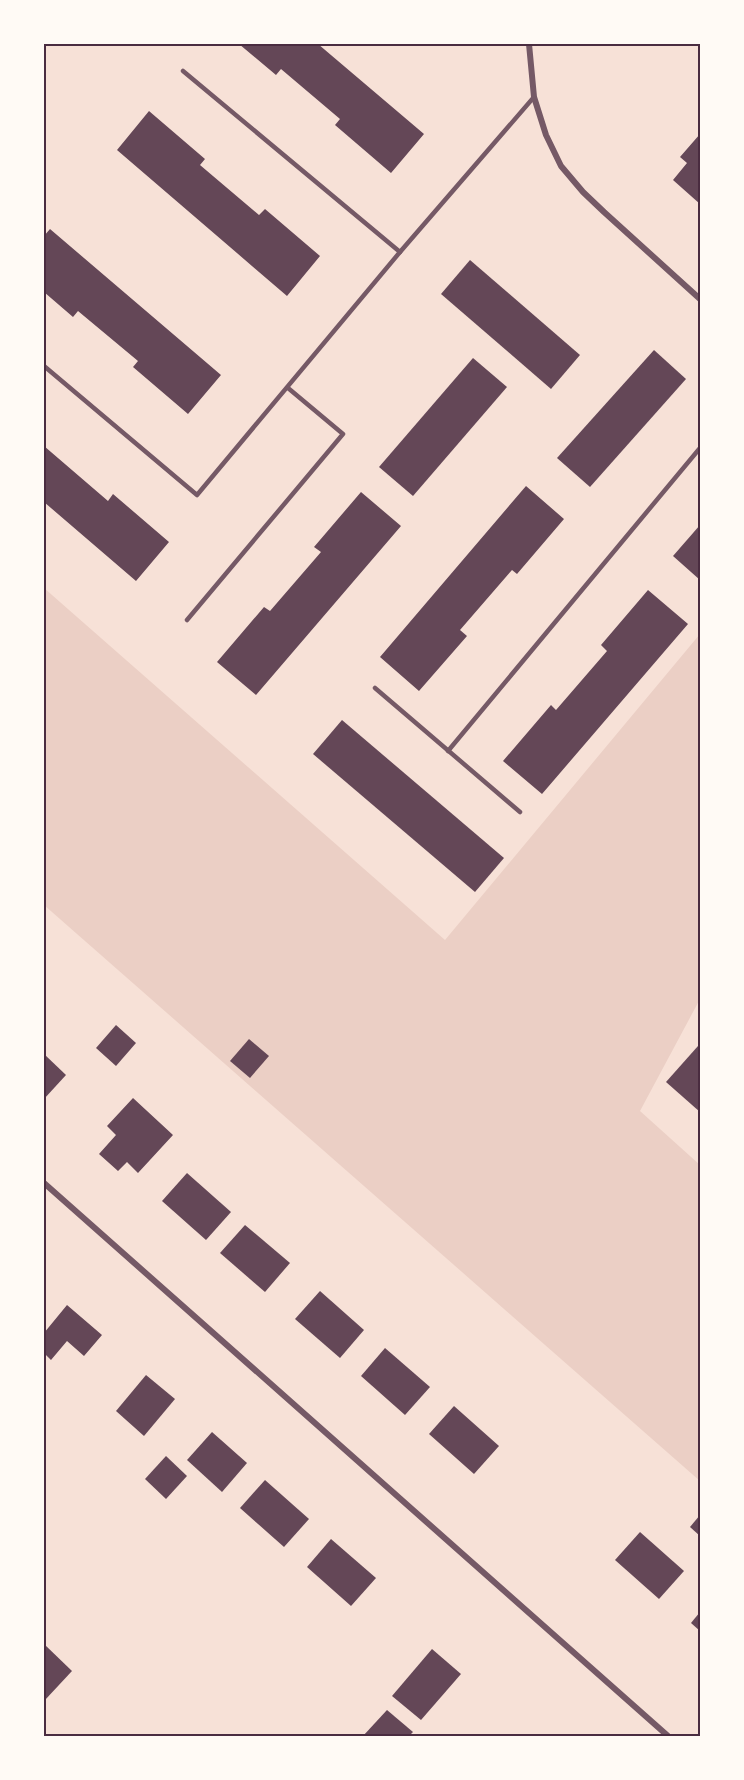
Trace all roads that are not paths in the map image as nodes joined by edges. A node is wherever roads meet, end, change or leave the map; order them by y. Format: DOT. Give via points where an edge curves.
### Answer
graph roads {
  1 [pos="529,44"];
  2 [pos="183,71"];
  3 [pos="534,97"];
  4 [pos="400,252"];
  5 [pos="700,299"];
  6 [pos="44,366"];
  7 [pos="288,388"];
  8 [pos="700,448"];
  9 [pos="187,620"];
  10 [pos="375,688"];
  11 [pos="448,751"];
  12 [pos="520,812"];
  13 [pos="44,1184"];
  14 [pos="668,1737"];
  1 -- 3 [label="street"];
  2 -- 4 [label="lane"];
  3 -- 4 [label="lane"];
  3 -- 5 [label="street" via="561,166 582,192"];
  4 -- 7 [label="lane"];
  6 -- 7 [label="lane" via="197,495"];
  7 -- 9 [label="lane" via="343,434"];
  8 -- 11 [label="lane"];
  10 -- 11 [label="lane"];
  11 -- 12 [label="lane"];
  13 -- 14 [label="street"];
}
